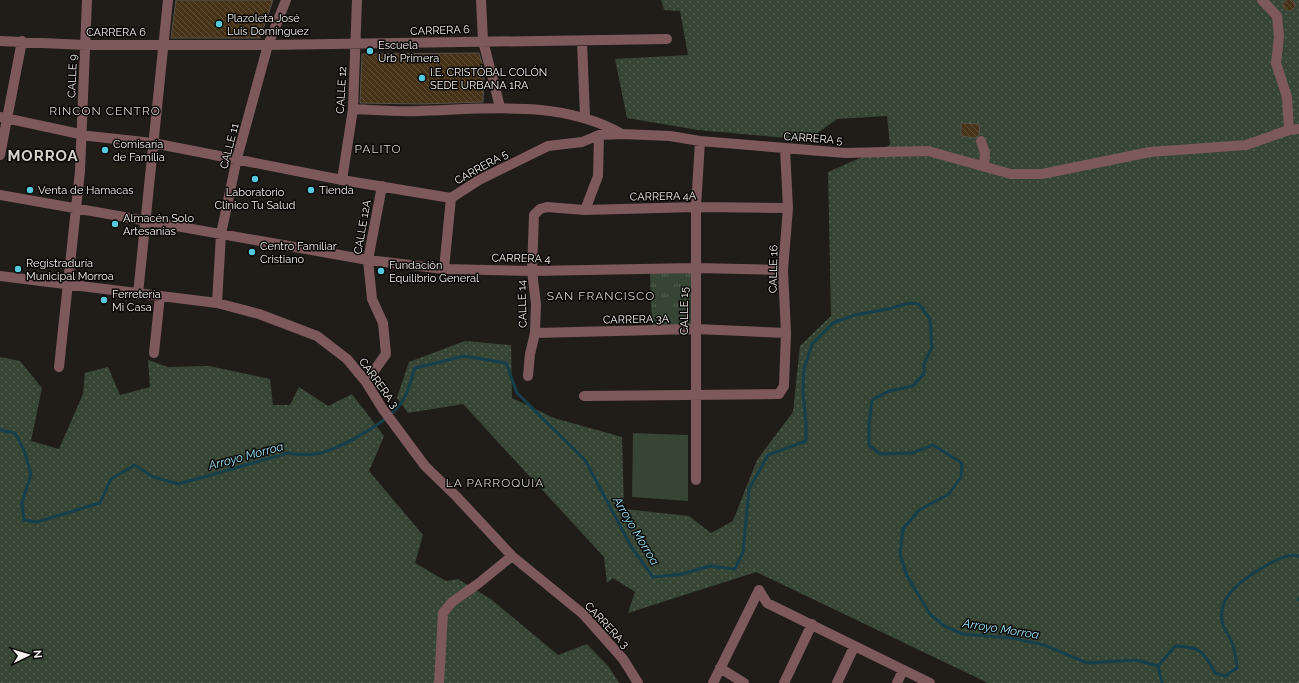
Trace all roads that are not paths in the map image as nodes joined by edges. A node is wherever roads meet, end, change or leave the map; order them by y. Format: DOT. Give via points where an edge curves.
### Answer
graph roads {
  1 [pos="87,0"];
  2 [pos="168,0"];
  3 [pos="286,0"];
  4 [pos="357,0"];
  5 [pos="481,0"];
  6 [pos="1262,0"];
  7 [pos="667,39"];
  8 [pos="0,41"];
  9 [pos="22,41"];
  10 [pos="483,41"];
  11 [pos="582,41"];
  12 [pos="164,44"];
  13 [pos="355,44"];
  14 [pos="85,45"];
  15 [pos="268,45"];
  16 [pos="500,108"];
  17 [pos="352,109"];
  18 [pos="3,117"];
  19 [pos="585,117"];
  20 [pos="1294,129"];
  21 [pos="83,133"];
  22 [pos="622,134"];
  23 [pos="599,135"];
  24 [pos="700,141"];
  25 [pos="981,141"];
  26 [pos="153,143"];
  27 [pos="785,149"];
  28 [pos="0,155"];
  29 [pos="237,158"];
  30 [pos="984,166"];
  31 [pos="342,180"];
  32 [pos="382,186"];
  33 [pos="0,195"];
  34 [pos="451,198"];
  35 [pos="696,207"];
  36 [pos="788,208"];
  37 [pos="77,209"];
  38 [pos="540,209"];
  39 [pos="585,210"];
  40 [pos="145,220"];
  41 [pos="222,234"];
  42 [pos="368,260"];
  43 [pos="696,268"];
  44 [pos="444,269"];
  45 [pos="783,270"];
  46 [pos="532,271"];
  47 [pos="0,276"];
  48 [pos="68,285"];
  49 [pos="138,294"];
  50 [pos="160,296"];
  51 [pos="217,303"];
  52 [pos="696,330"];
  53 [pos="535,333"];
  54 [pos="786,333"];
  55 [pos="154,353"];
  56 [pos="59,367"];
  57 [pos="528,376"];
  58 [pos="366,382"];
  59 [pos="696,394"];
  60 [pos="584,396"];
  61 [pos="696,480"];
  62 [pos="512,556"];
  63 [pos="812,624"];
  64 [pos="854,647"];
  65 [pos="720,668"];
  66 [pos="903,670"];
  67 [pos="439,683"];
  68 [pos="638,683"];
  69 [pos="713,683"];
  70 [pos="744,683"];
  71 [pos="784,683"];
  72 [pos="837,683"];
  73 [pos="896,683"];
  74 [pos="930,683"];
  1 -- 14 [label="street, CALLE 9"];
  2 -- 12 [label="street"];
  3 -- 15 [label="street, CALLE 11"];
  4 -- 13 [label="street, CALLE 12"];
  5 -- 10 [label="street"];
  6 -- 20 [label="street" via="1277,16 1279,37 1276,63 1288,97"];
  7 -- 11 [label="street, CARRERA 6"];
  8 -- 9 [label="street, CARRERA 6"];
  9 -- 14 [label="street, CARRERA 6"];
  9 -- 18 [label="street"];
  10 -- 11 [label="street, CARRERA 6"];
  10 -- 13 [label="street, CARRERA 6"];
  10 -- 16 [label="street"];
  11 -- 19 [label="street"];
  12 -- 14 [label="street, CARRERA 6"];
  12 -- 15 [label="street, CARRERA 6"];
  12 -- 26 [label="street"];
  13 -- 15 [label="street, CARRERA 6"];
  13 -- 17 [label="street, CALLE 12"];
  14 -- 21 [label="street, CALLE 9"];
  15 -- 29 [label="street, CALLE 11"];
  16 -- 17 [label="street" via="419,111"];
  16 -- 19 [label="street"];
  17 -- 31 [label="street, CALLE 12"];
  18 -- 21 [label="street, CARRERA 5"];
  18 -- 28 [label="street"];
  19 -- 22 [label="street" via="606,124"];
  20 -- 30 [label="street, CARRERA 5" via="1246,145 1150,152 1042,174 1011,174"];
  21 -- 26 [label="street, CARRERA 5" via="89,136"];
  21 -- 37 [label="street, CALLE 9"];
  22 -- 23 [label="street, CARRERA 5"];
  22 -- 24 [label="street, CARRERA 5" via="670,136"];
  23 -- 34 [label="street, CARRERA 5" via="582,142 548,146 479,180"];
  23 -- 39 [label="street" via="598,176"];
  24 -- 27 [label="street, CARRERA 5"];
  24 -- 35 [label="street, CALLE 15"];
  25 -- 30 [label="street" via="985,153"];
  26 -- 29 [label="street, CARRERA 5"];
  26 -- 40 [label="street"];
  27 -- 30 [label="street, CARRERA 5" via="845,153 928,151"];
  27 -- 36 [label="street, CALLE 16"];
  29 -- 31 [label="street, CARRERA 5"];
  29 -- 41 [label="street, CALLE 11"];
  31 -- 32 [label="street, CARRERA 5"];
  32 -- 34 [label="street, CARRERA 5"];
  32 -- 42 [label="street, CALLE 12A"];
  33 -- 37 [label="street, CARRERA 4"];
  34 -- 44 [label="street"];
  35 -- 36 [label="street, CARRERA 4A"];
  35 -- 39 [label="street, CARRERA 4A"];
  35 -- 43 [label="street, CALLE 15"];
  36 -- 45 [label="street, CALLE 16"];
  37 -- 40 [label="street, CARRERA 4"];
  37 -- 48 [label="street, CALLE 9"];
  38 -- 39 [label="street, CARRERA 4A" via="546,207"];
  38 -- 46 [label="street, CALLE 14" via="534,215"];
  40 -- 41 [label="street, CARRERA 4"];
  40 -- 49 [label="street"];
  41 -- 42 [label="street, CARRERA 4"];
  41 -- 51 [label="street, CALLE 11"];
  42 -- 44 [label="street, CARRERA 4"];
  42 -- 58 [label="street, CALLE 12A" via="372,299 383,323 386,354"];
  43 -- 45 [label="street, CARRERA 4"];
  43 -- 46 [label="street, CARRERA 4"];
  43 -- 52 [label="street, CALLE 15"];
  44 -- 46 [label="street, CARRERA 4"];
  45 -- 54 [label="street, CALLE 16"];
  46 -- 53 [label="street, CALLE 14" via="536,304"];
  47 -- 48 [label="street, CARRERA 3"];
  48 -- 49 [label="street, CARRERA 3"];
  48 -- 56 [label="street, CALLE 9"];
  49 -- 50 [label="street, CARRERA 3"];
  50 -- 51 [label="street, CARRERA 3"];
  50 -- 55 [label="street"];
  51 -- 58 [label="street, CARRERA 3" via="259,314 317,336 347,359"];
  52 -- 53 [label="street, CARRERA 3A"];
  52 -- 54 [label="street, CARRERA 3A"];
  52 -- 59 [label="street, CALLE 15"];
  53 -- 57 [label="street, CALLE 14"];
  54 -- 59 [label="street, CALLE 16" via="784,386 779,394"];
  58 -- 62 [label="street, CARRERA 3" via="425,466"];
  59 -- 60 [label="street"];
  59 -- 61 [label="street, CALLE 15"];
  62 -- 67 [label="street" via="479,584 452,602 443,614"];
  62 -- 68 [label="street, CARRERA 3" via="583,614 623,659"];
  63 -- 64 [label="street"];
  63 -- 65 [label="street" via="766,603 759,590"];
  63 -- 71 [label="street"];
  64 -- 66 [label="street"];
  64 -- 72 [label="street"];
  65 -- 69 [label="street"];
  65 -- 70 [label="street"];
  66 -- 73 [label="street"];
  66 -- 74 [label="street"];
}
